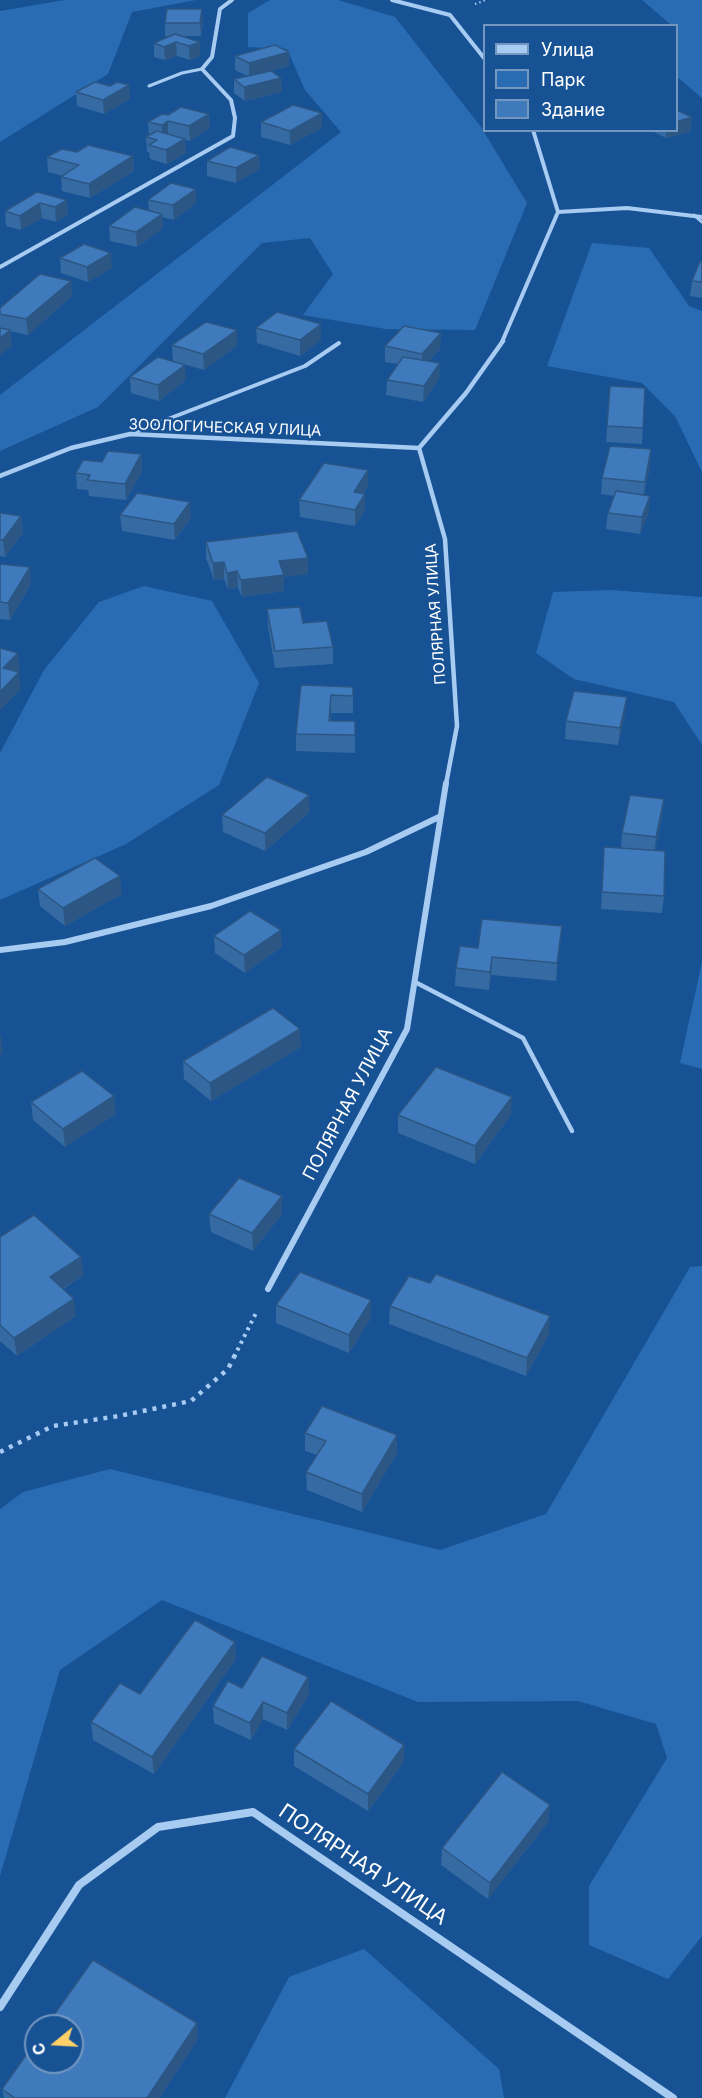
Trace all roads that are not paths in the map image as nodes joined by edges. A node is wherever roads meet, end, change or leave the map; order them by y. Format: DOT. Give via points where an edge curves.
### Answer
graph roads {
  1 [pos="232,0"];
  2 [pos="392,0"];
  3 [pos="483,57"];
  4 [pos="202,69"];
  5 [pos="149,86"];
  6 [pos="534,132"];
  7 [pos="558,212"];
  8 [pos="694,215"];
  9 [pos="702,217"];
  10 [pos="702,222"];
  11 [pos="0,267"];
  12 [pos="339,343"];
  13 [pos="130,434"];
  14 [pos="419,448"];
  15 [pos="0,476"];
  16 [pos="439,817"];
  17 [pos="0,950"];
  18 [pos="415,982"];
  19 [pos="572,1131"];
  20 [pos="268,1289"];
  21 [pos="0,2007"];
  22 [pos="673,2098"];
  1 -- 4 [label="street" via="220,9 212,57"];
  2 -- 3 [label="street" via="450,15"];
  4 -- 5 [label="lane"];
  4 -- 11 [label="street" via="231,100 233,136"];
  6 -- 7 [label="street"];
  7 -- 8 [label="street" via="627,208"];
  7 -- 14 [label="street" via="504,339 466,393"];
  8 -- 9 [label="street"];
  8 -- 10 [label="lane"];
  12 -- 13 [label="lane" via="305,366"];
  13 -- 14 [label="street, ЗООЛОГИЧЕСКАЯ УЛИЦА"];
  13 -- 15 [label="street, ЗООЛОГИЧЕСКАЯ УЛИЦА" via="71,448"];
  14 -- 16 [label="street, ПОЛЯРНАЯ УЛИЦА" via="445,539 457,726"];
  16 -- 17 [label="street" via="366,852 211,906 65,942"];
  16 -- 18 [label="street, ПОЛЯРНАЯ УЛИЦА"];
  18 -- 19 [label="lane" via="523,1038"];
  18 -- 20 [label="street, ПОЛЯРНАЯ УЛИЦА" via="407,1029"];
  21 -- 22 [label="street, ПОЛЯРНАЯ УЛИЦА" via="79,1885 159,1827 253,1812"];
}
